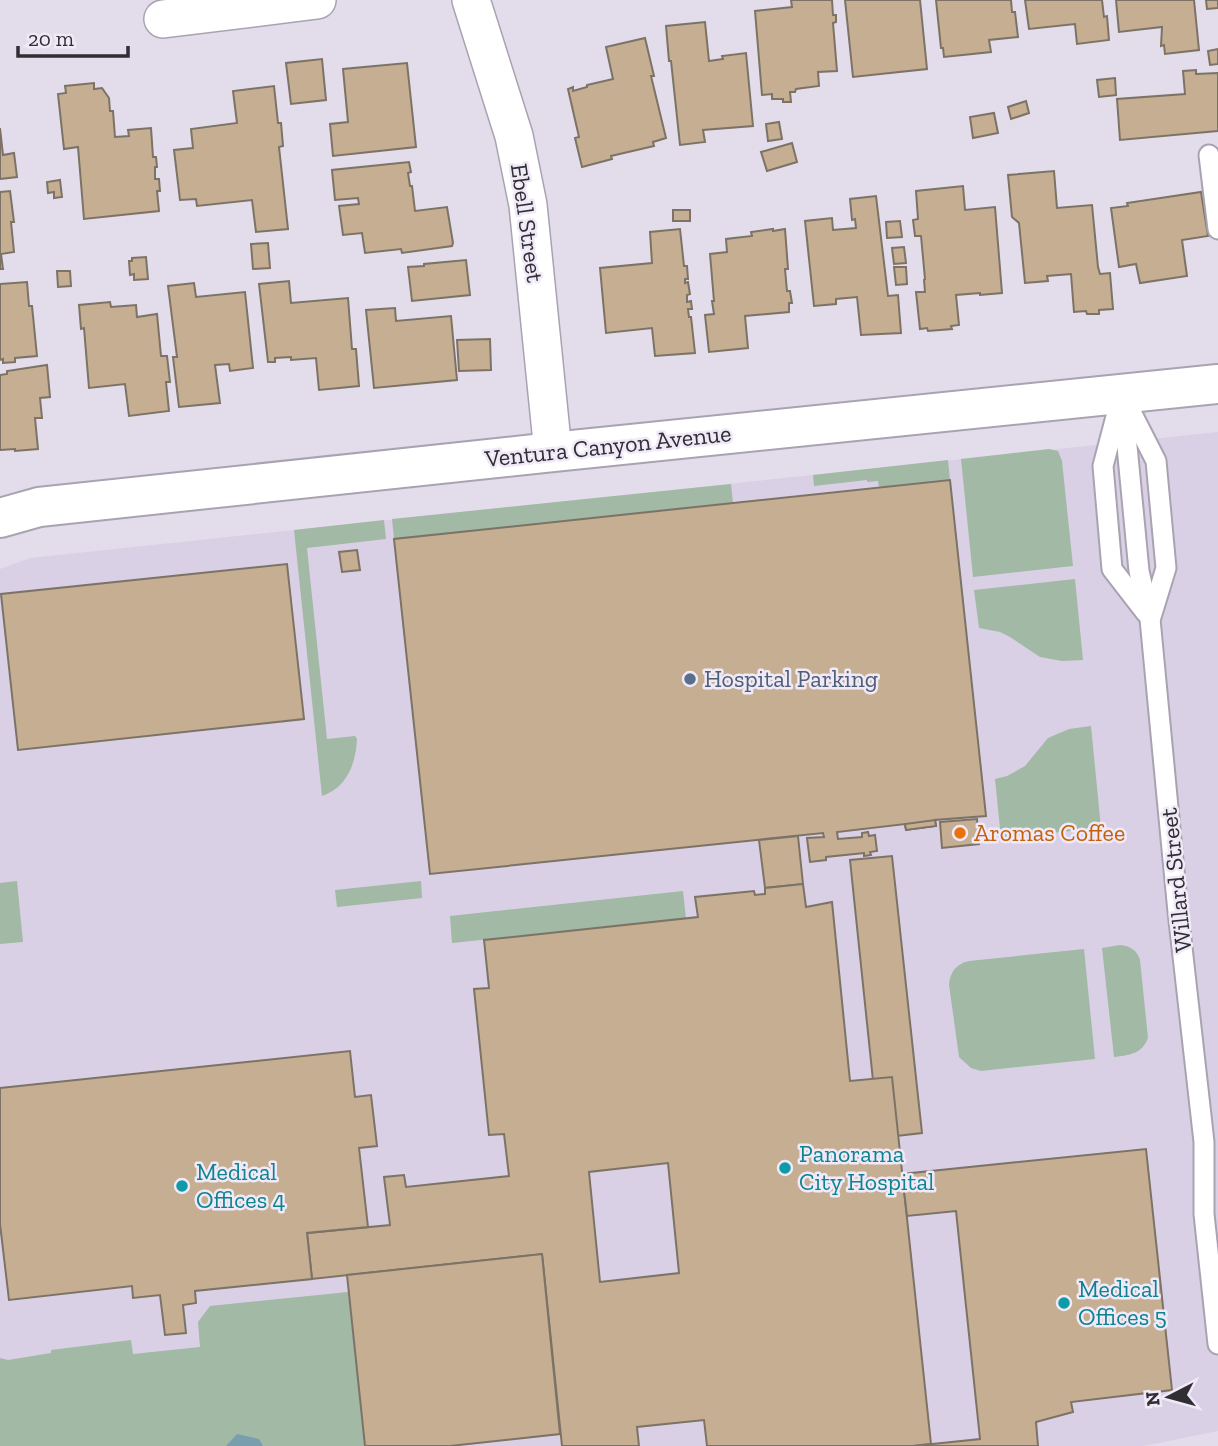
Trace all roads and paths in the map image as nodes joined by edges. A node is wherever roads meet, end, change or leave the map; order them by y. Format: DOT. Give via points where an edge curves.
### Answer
graph roads {
  1 [pos="317,0"];
  2 [pos="484,4"];
  3 [pos="163,19"];
  4 [pos="1209,155"];
  5 [pos="1218,229"];
  6 [pos="1218,384"];
  7 [pos="1122,394"];
  8 [pos="553,452"];
  9 [pos="0,518"];
  10 [pos="1150,619"];
  11 [pos="1204,1142"];
  12 [pos="1218,1179"];
  13 [pos="1218,1344"];
  1 -- 3 [label="street"];
  2 -- 8 [label="street, Ebell Street" via="528,205"];
  4 -- 5 [label="lane"];
  6 -- 7 [label="street, Ventura Canyon Avenue"];
  7 -- 8 [label="street, Ventura Canyon Avenue"];
  7 -- 10 [label="lane, Willard Street" via="1156,461 1166,568"];
  7 -- 10 [label="lane" via="1103,466 1112,569"];
  8 -- 9 [label="street, Ventura Canyon Avenue" via="39,507"];
  10 -- 11 [label="lane, Willard Street"];
  11 -- 12 [label="lane, Willard Street"];
  11 -- 13 [label="lane, Willard Street" via="1204,1214"];
}
